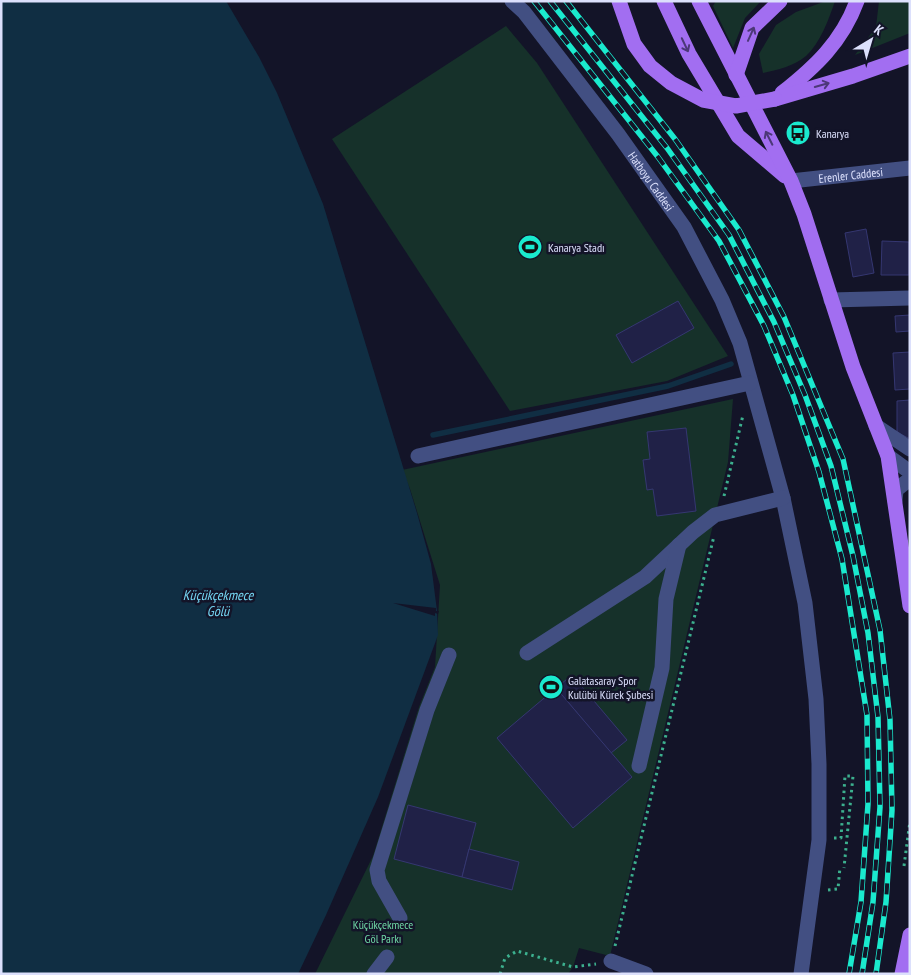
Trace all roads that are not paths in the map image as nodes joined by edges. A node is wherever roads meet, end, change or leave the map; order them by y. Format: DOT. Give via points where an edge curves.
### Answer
graph roads {
  1 [pos="512,1"];
  2 [pos="619,1"];
  3 [pos="664,1"];
  4 [pos="699,1"];
  5 [pos="780,1"];
  6 [pos="857,1"];
  7 [pos="910,56"];
  8 [pos="736,75"];
  9 [pos="775,99"];
  10 [pos="910,168"];
  11 [pos="791,181"];
  12 [pos="910,298"];
  13 [pos="831,300"];
  14 [pos="750,383"];
  15 [pos="876,426"];
  16 [pos="910,449"];
  17 [pos="418,456"];
  18 [pos="888,456"];
  19 [pos="910,472"];
  20 [pos="910,482"];
  21 [pos="783,498"];
  22 [pos="895,501"];
  23 [pos="679,545"];
  24 [pos="910,606"];
  25 [pos="527,653"];
  26 [pos="449,655"];
  27 [pos="639,766"];
  28 [pos="400,918"];
  29 [pos="910,935"];
  30 [pos="387,957"];
  31 [pos="611,962"];
  32 [pos="374,974"];
  33 [pos="646,974"];
  34 [pos="801,974"];
  35 [pos="902,974"];
  1 -- 14 [label="street, Hatboyu Caddesi" via="524,12 618,134 684,227 722,300 740,343"];
  2 -- 9 [label="main road, bridge" via="634,44 650,66 671,83 703,100 736,106"];
  3 -- 11 [label="main road, one-way" via="689,54 738,136"];
  4 -- 8 [label="main road"];
  8 -- 5 [label="main road, one-way" via="752,28"];
  6 -- 9 [label="main road" via="834,45"];
  9 -- 7 [label="main road, one-way"];
  11 -- 8 [label="main road, one-way"];
  10 -- 11 [label="street, Erenler Caddesi"];
  11 -- 13 [label="main road"];
  12 -- 13 [label="street"];
  13 -- 15 [label="main road"];
  14 -- 17 [label="street"];
  14 -- 21 [label="street, Hatboyu Caddesi"];
  15 -- 16 [label="street"];
  15 -- 18 [label="main road"];
  18 -- 19 [label="street"];
  18 -- 22 [label="main road"];
  20 -- 22 [label="street" via="896,490"];
  21 -- 23 [label="street" via="715,515"];
  21 -- 34 [label="street, Hatboyu Caddesi" via="805,603 816,698 819,764 819,840"];
  22 -- 24 [label="main road"];
  23 -- 25 [label="street" via="645,577"];
  23 -- 27 [label="street" via="666,599 662,668"];
  26 -- 28 [label="street" via="427,710 377,870 379,882"];
  29 -- 35 [label="main road"];
  30 -- 32 [label="street"];
  31 -- 33 [label="street"];
}
